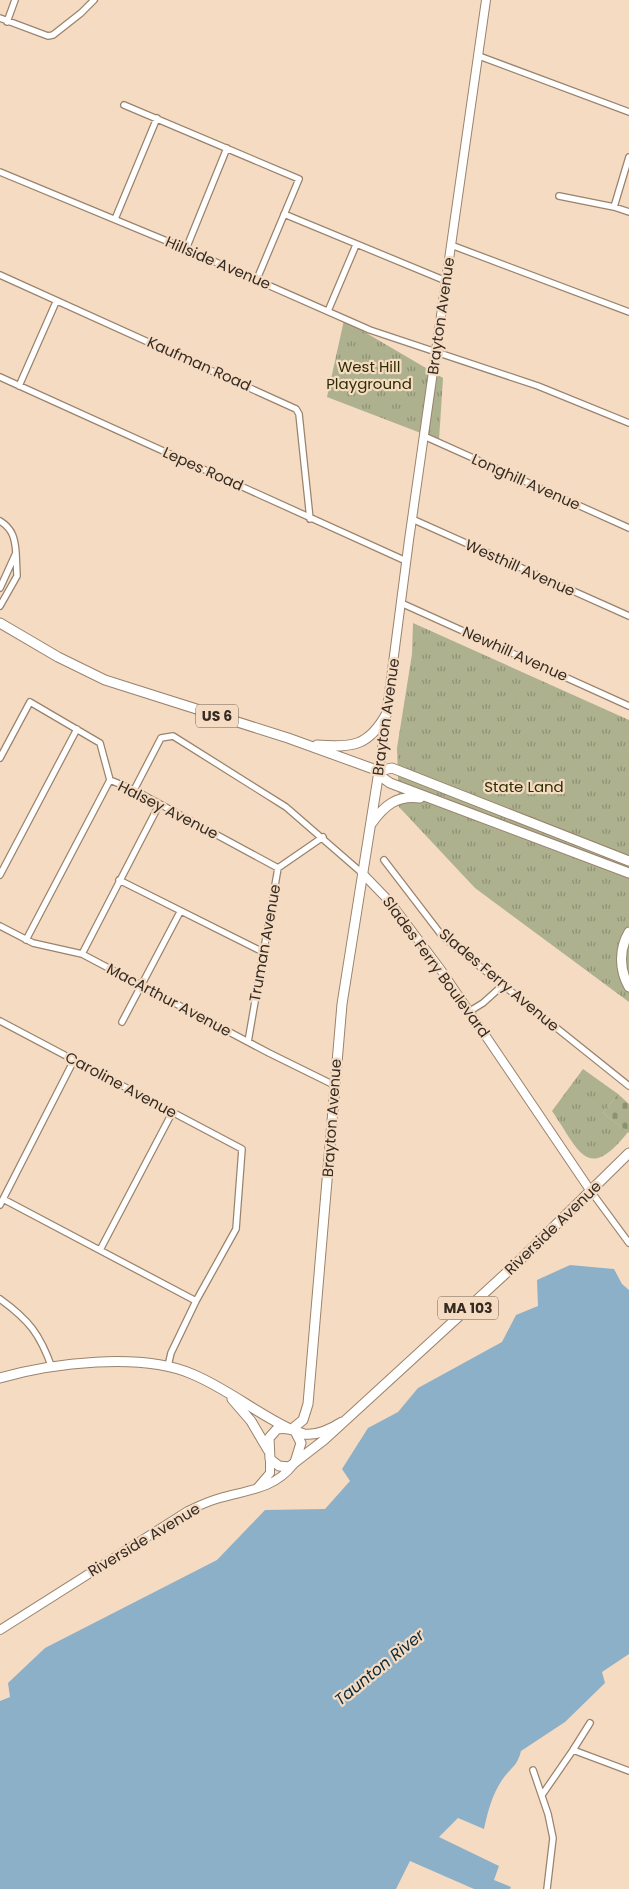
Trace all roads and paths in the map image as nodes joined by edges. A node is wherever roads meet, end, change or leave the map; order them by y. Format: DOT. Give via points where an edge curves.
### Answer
graph roads {
  1 [pos="15,0"];
  2 [pos="94,0"];
  3 [pos="486,0"];
  4 [pos="0,18"];
  5 [pos="7,22"];
  6 [pos="479,56"];
  7 [pos="124,105"];
  8 [pos="629,112"];
  9 [pos="157,118"];
  10 [pos="227,148"];
  11 [pos="629,156"];
  12 [pos="0,172"];
  13 [pos="559,196"];
  14 [pos="614,206"];
  15 [pos="629,212"];
  16 [pos="284,214"];
  17 [pos="115,219"];
  18 [pos="356,245"];
  19 [pos="451,245"];
  20 [pos="186,249"];
  21 [pos="0,275"];
  22 [pos="257,279"];
  23 [pos="446,282"];
  24 [pos="56,302"];
  25 [pos="328,311"];
  26 [pos="629,312"];
  27 [pos="435,353"];
  28 [pos="0,377"];
  29 [pos="19,386"];
  30 [pos="629,423"];
  31 [pos="424,436"];
  32 [pos="310,519"];
  33 [pos="412,519"];
  34 [pos="0,521"];
  35 [pos="629,528"];
  36 [pos="16,553"];
  37 [pos="406,561"];
  38 [pos="0,588"];
  39 [pos="401,604"];
  40 [pos="0,606"];
  41 [pos="629,616"];
  42 [pos="0,623"];
  43 [pos="629,704"];
  44 [pos="388,713"];
  45 [pos="77,730"];
  46 [pos="305,744"];
  47 [pos="0,758"];
  48 [pos="379,771"];
  49 [pos="110,780"];
  50 [pos="134,790"];
  51 [pos="436,800"];
  52 [pos="159,805"];
  53 [pos="370,826"];
  54 [pos="323,837"];
  55 [pos="384,860"];
  56 [pos="629,861"];
  57 [pos="278,868"];
  58 [pos="362,873"];
  59 [pos="629,873"];
  60 [pos="0,875"];
  61 [pos="119,880"];
  62 [pos="180,912"];
  63 [pos="0,926"];
  64 [pos="629,932"];
  65 [pos="26,940"];
  66 [pos="263,952"];
  67 [pos="82,954"];
  68 [pos="142,985"];
  69 [pos="503,985"];
  70 [pos="629,986"];
  71 [pos="470,1011"];
  72 [pos="0,1021"];
  73 [pos="122,1022"];
  74 [pos="248,1042"];
  75 [pos="74,1060"];
  76 [pos="334,1085"];
  77 [pos="629,1086"];
  78 [pos="172,1112"];
  79 [pos="629,1153"];
  80 [pos="590,1190"];
  81 [pos="2,1202"];
  82 [pos="629,1243"];
  83 [pos="100,1250"];
  84 [pos="0,1299"];
  85 [pos="196,1301"];
  86 [pos="168,1366"];
  87 [pos="52,1368"];
  88 [pos="0,1378"];
  89 [pos="219,1388"];
  90 [pos="342,1422"];
  91 [pos="292,1429"];
  92 [pos="270,1455"];
  93 [pos="294,1464"];
  94 [pos="257,1488"];
  95 [pos="0,1630"];
  96 [pos="590,1723"];
  97 [pos="573,1750"];
  98 [pos="533,1770"];
  99 [pos="629,1771"];
  100 [pos="542,1795"];
  101 [pos="546,1889"];
  1 -- 5 [label="street"];
  2 -- 5 [label="street" via="53,35"];
  3 -- 6 [label="main road, Brayton Avenue"];
  4 -- 5 [label="street"];
  6 -- 8 [label="street"];
  6 -- 19 [label="main road, Brayton Avenue"];
  7 -- 9 [label="street"];
  9 -- 10 [label="street"];
  9 -- 17 [label="street"];
  10 -- 16 [label="street" via="298,180"];
  10 -- 20 [label="street"];
  11 -- 14 [label="street"];
  12 -- 17 [label="street, Hillside Avenue"];
  13 -- 14 [label="street"];
  14 -- 15 [label="street"];
  16 -- 18 [label="street"];
  16 -- 22 [label="street"];
  17 -- 20 [label="street, Hillside Avenue"];
  18 -- 23 [label="street"];
  18 -- 25 [label="street"];
  19 -- 23 [label="main road, Brayton Avenue"];
  19 -- 26 [label="street"];
  20 -- 22 [label="street, Hillside Avenue"];
  21 -- 24 [label="street, Kaufman Road"];
  22 -- 25 [label="street, Hillside Avenue"];
  23 -- 27 [label="main road, Brayton Avenue"];
  24 -- 29 [label="street"];
  24 -- 32 [label="street, Kaufman Road" via="296,409 306,462"];
  25 -- 27 [label="street, Hillside Avenue"];
  27 -- 30 [label="street, Hillside Avenue" via="538,386"];
  27 -- 31 [label="main road, Brayton Avenue"];
  28 -- 29 [label="street, Lepes Road"];
  29 -- 32 [label="street, Lepes Road"];
  31 -- 33 [label="main road, Brayton Avenue"];
  31 -- 35 [label="street, Longhill Avenue"];
  32 -- 37 [label="street, Lepes Road"];
  33 -- 37 [label="main road, Brayton Avenue"];
  33 -- 41 [label="street, Westhill Avenue"];
  34 -- 36 [label="street" via="15,539"];
  36 -- 38 [label="street"];
  36 -- 40 [label="street" via="17,576"];
  37 -- 39 [label="main road, Brayton Avenue"];
  39 -- 43 [label="street, Newhill Avenue"];
  39 -- 44 [label="main road, Brayton Avenue"];
  42 -- 46 [label="main road, US 6" via="55,656 105,680"];
  44 -- 46 [label="main road" via="376,732 358,744 342,747"];
  44 -- 48 [label="main road, Brayton Avenue"];
  45 -- 47 [label="street, Halsey Avenue" via="30,702"];
  45 -- 49 [label="street, Halsey Avenue" via="100,743"];
  45 -- 60 [label="street"];
  46 -- 48 [label="main road, US 6"];
  48 -- 51 [label="main road, US 6" via="390,783"];
  48 -- 53 [label="main road, Brayton Avenue"];
  48 -- 56 [label="main road, US 6" via="395,770"];
  49 -- 50 [label="street, Halsey Avenue"];
  49 -- 65 [label="street"];
  50 -- 52 [label="street, Halsey Avenue"];
  50 -- 54 [label="street, Slades Ferry Boulevard" via="160,740 174,736 271,797"];
  51 -- 53 [label="main road" via="396,799 385,806"];
  51 -- 59 [label="main road, US 6"];
  52 -- 57 [label="street, Halsey Avenue"];
  52 -- 61 [label="street"];
  53 -- 58 [label="main road, Brayton Avenue"];
  54 -- 57 [label="street, Truman Avenue"];
  54 -- 58 [label="street, Slades Ferry Boulevard"];
  55 -- 69 [label="street, Slades Ferry Avenue" via="443,937"];
  57 -- 66 [label="street, Truman Avenue"];
  58 -- 71 [label="main road, Slades Ferry Boulevard" via="390,902"];
  58 -- 76 [label="main road, Brayton Avenue" via="342,1004"];
  61 -- 62 [label="street"];
  61 -- 67 [label="street"];
  62 -- 66 [label="street"];
  62 -- 68 [label="street"];
  63 -- 65 [label="street, MacArthur Avenue"];
  64 -- 70 [label="main road" via="621,957"];
  65 -- 67 [label="street, MacArthur Avenue"];
  66 -- 74 [label="street, Truman Avenue"];
  67 -- 68 [label="street, MacArthur Avenue"];
  68 -- 73 [label="street"];
  68 -- 74 [label="street, MacArthur Avenue"];
  69 -- 71 [label="street"];
  69 -- 77 [label="street, Slades Ferry Avenue"];
  71 -- 80 [label="main road, Slades Ferry Boulevard"];
  72 -- 75 [label="street, Caroline Avenue"];
  74 -- 76 [label="street, MacArthur Avenue"];
  75 -- 78 [label="street, Caroline Avenue"];
  75 -- 81 [label="street"];
  76 -- 91 [label="main road, Brayton Avenue" via="309,1399 306,1417"];
  78 -- 83 [label="street"];
  78 -- 85 [label="street, Caroline Avenue" via="242,1149 236,1229"];
  79 -- 80 [label="main road, Riverside Avenue / MA 103"];
  80 -- 82 [label="street"];
  80 -- 90 [label="main road, Riverside Avenue / MA 103" via="516,1264"];
  81 -- 83 [label="street"];
  83 -- 85 [label="street"];
  84 -- 87 [label="street" via="34,1329"];
  85 -- 86 [label="street" via="171,1352"];
  86 -- 87 [label="main road, MA 103" via="109,1362"];
  86 -- 89 [label="main road, MA 103" via="191,1373"];
  87 -- 88 [label="main road, MA 103"];
  89 -- 91 [label="main road, MA 103"];
  89 -- 92 [label="main road, MA 103" via="246,1415"];
  90 -- 91 [label="main road, Riverside Avenue / MA 103" via="313,1434"];
  90 -- 93 [label="main road, Riverside Avenue / MA 103"];
  91 -- 92 [label="main road" via="280,1428 273,1433 269,1442"];
  91 -- 93 [label="main road" via="301,1443"];
  92 -- 93 [label="main road" via="282,1467"];
  92 -- 94 [label="main road" via="268,1475"];
  93 -- 94 [label="main road, Riverside Avenue" via="273,1483"];
  94 -- 95 [label="main road, Riverside Avenue" via="188,1511"];
  96 -- 97 [label="street"];
  97 -- 99 [label="street"];
  97 -- 100 [label="street"];
  98 -- 100 [label="street"];
  100 -- 101 [label="street" via="553,1838"];
}
